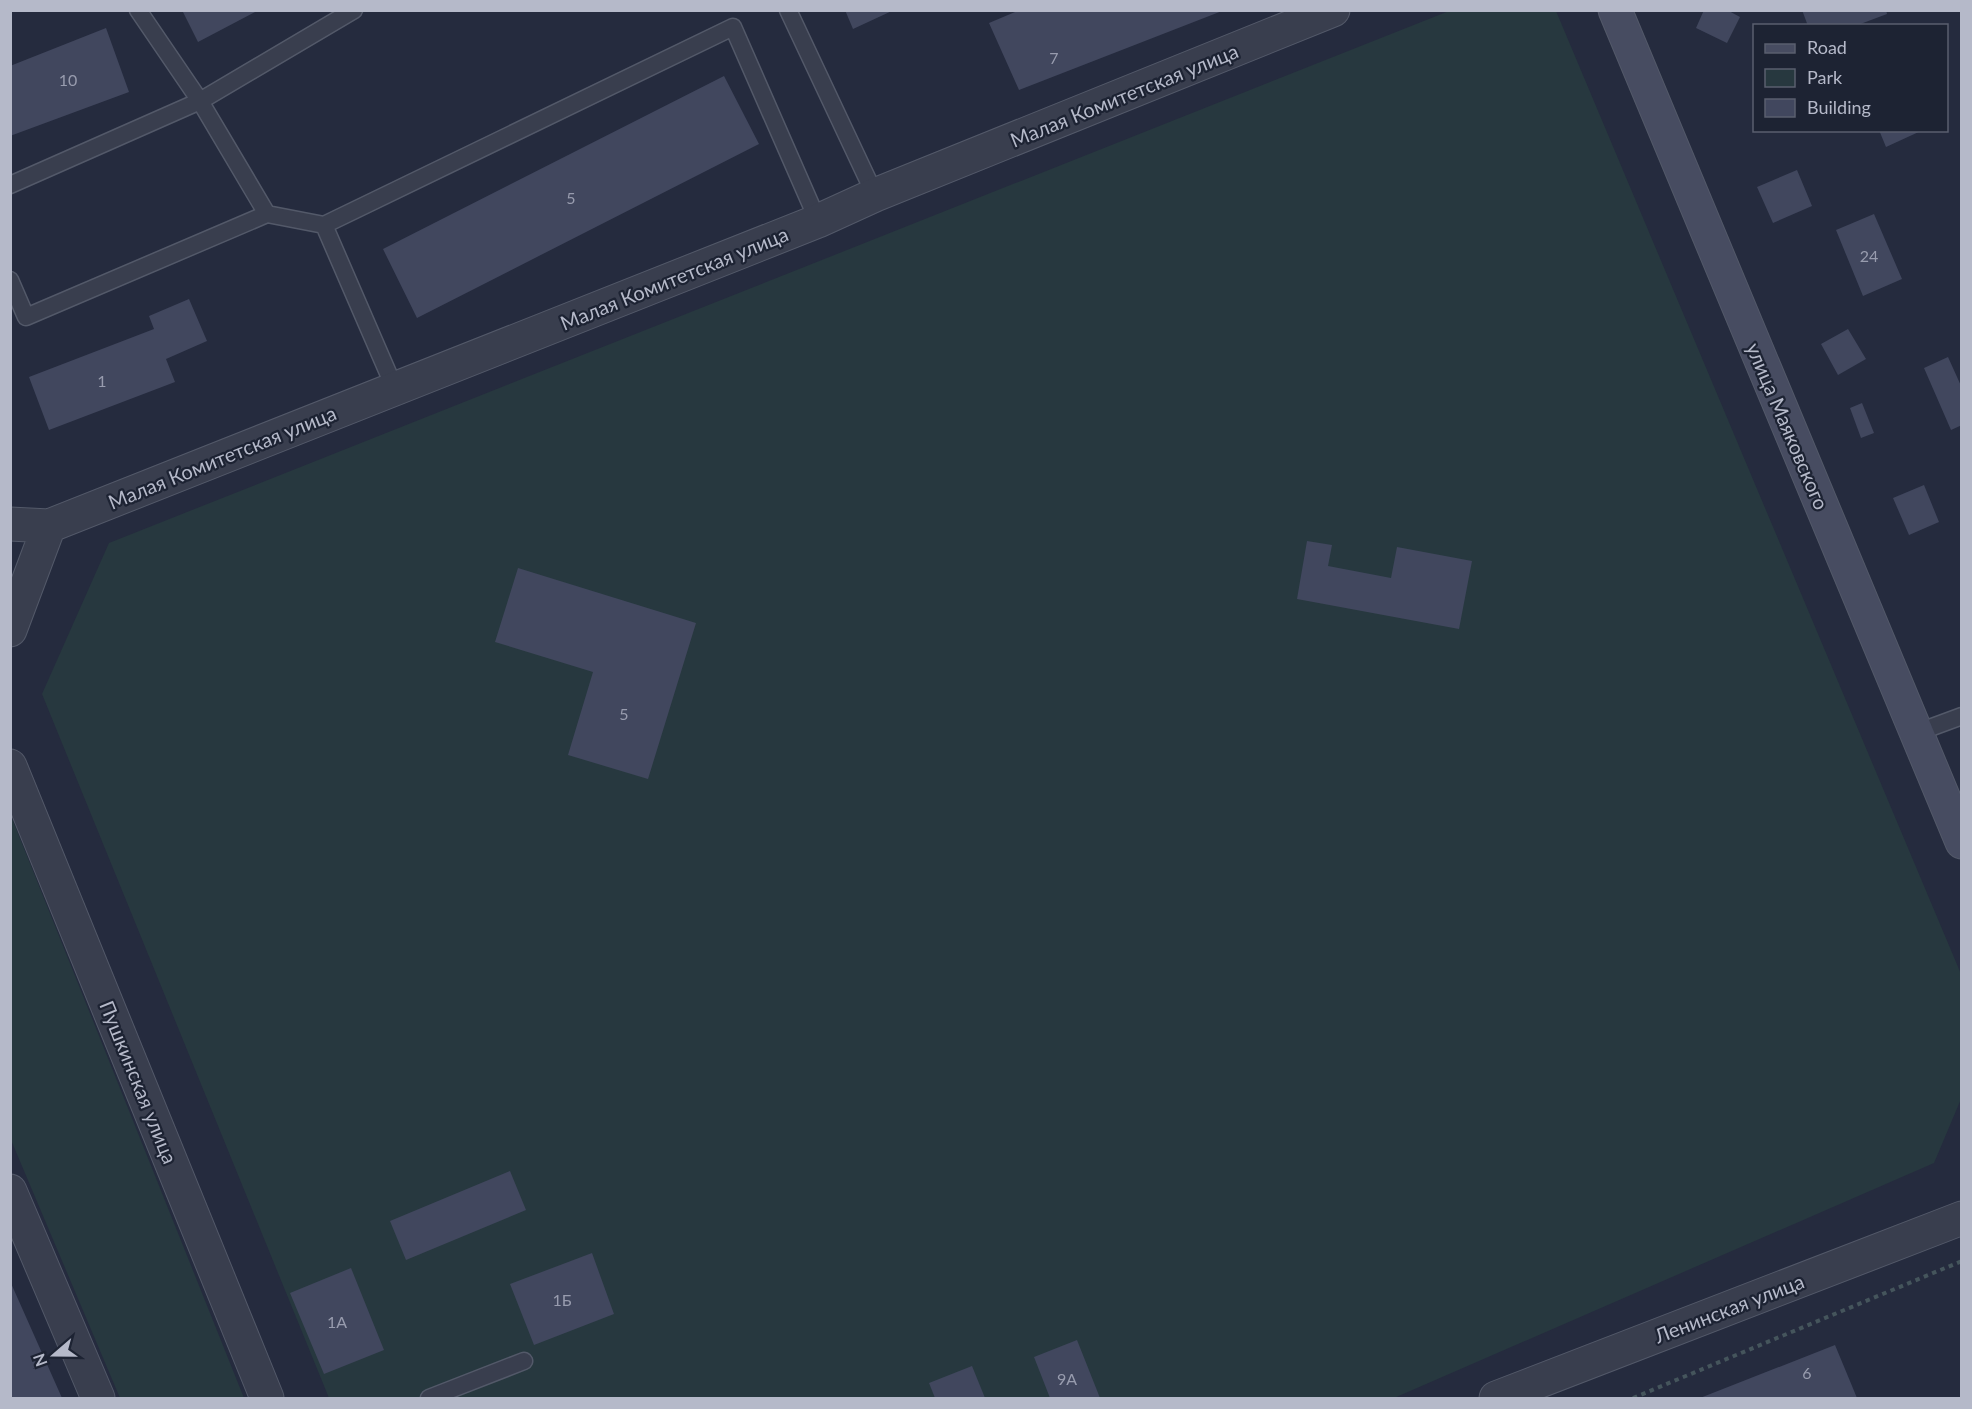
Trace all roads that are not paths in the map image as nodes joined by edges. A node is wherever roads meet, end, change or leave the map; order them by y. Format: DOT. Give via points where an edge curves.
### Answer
graph roads {
  1 [pos="138,10"];
  2 [pos="354,10"];
  3 [pos="788,10"];
  4 [pos="1333,10"];
  5 [pos="1615,10"];
  6 [pos="200,101"];
  7 [pos="10,185"];
  8 [pos="875,195"];
  9 [pos="267,214"];
  10 [pos="818,221"];
  11 [pos="324,225"];
  12 [pos="10,280"];
  13 [pos="395,389"];
  14 [pos="10,525"];
  15 [pos="49,526"];
  16 [pos="10,630"];
  17 [pos="1962,716"];
  18 [pos="1916,733"];
  19 [pos="10,766"];
  20 [pos="1962,842"];
  21 [pos="10,1191"];
  22 [pos="1962,1218"];
  23 [pos="524,1361"];
  24 [pos="1502,1397"];
  25 [pos="98,1398"];
  26 [pos="267,1398"];
  27 [pos="429,1398"];
  1 -- 6 [label="lane"];
  2 -- 6 [label="lane"];
  3 -- 8 [label="lane"];
  4 -- 8 [label="street, Малая Комитетская улица"];
  5 -- 18 [label="street, улица Маяковского"];
  6 -- 7 [label="lane"];
  6 -- 9 [label="lane"];
  8 -- 10 [label="street, Малая Комитетская улица"];
  9 -- 11 [label="lane"];
  9 -- 12 [label="lane" via="26,317"];
  10 -- 11 [label="lane" via="733,27"];
  10 -- 13 [label="street, Малая Комитетская улица"];
  11 -- 13 [label="lane"];
  13 -- 15 [label="street, Малая Комитетская улица"];
  14 -- 15 [label="street, Малая Комитетская улица"];
  15 -- 16 [label="street"];
  17 -- 18 [label="lane"];
  18 -- 20 [label="street, улица Маяковского"];
  19 -- 26 [label="street, Пушкинская улица"];
  21 -- 25 [label="street"];
  22 -- 24 [label="street, Ленинская улица"];
  23 -- 27 [label="lane"];
}
